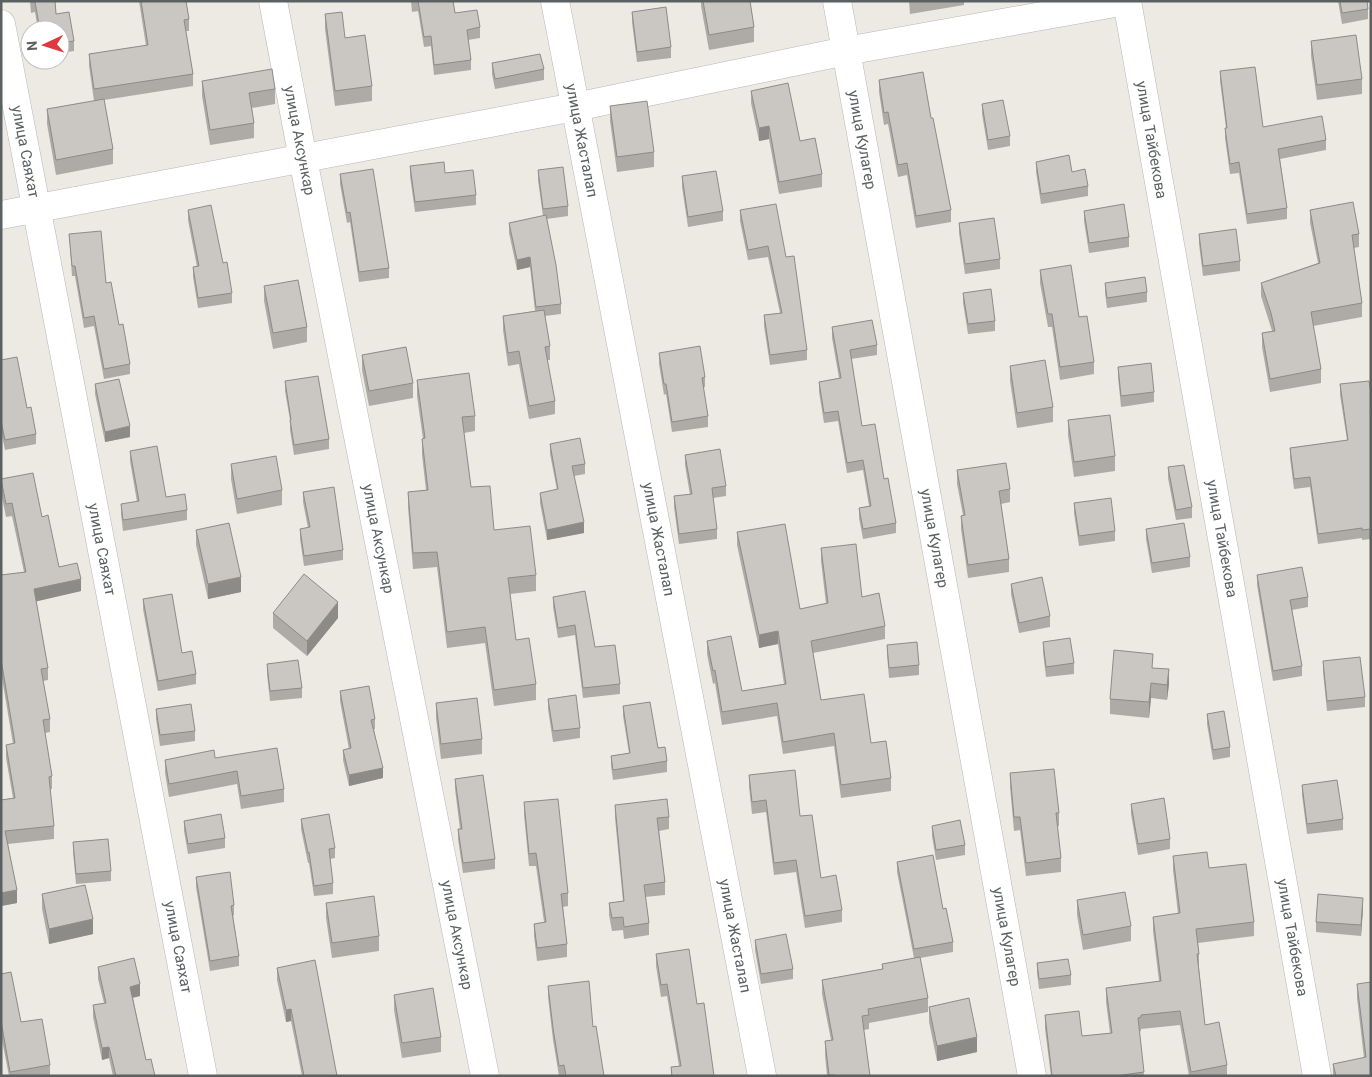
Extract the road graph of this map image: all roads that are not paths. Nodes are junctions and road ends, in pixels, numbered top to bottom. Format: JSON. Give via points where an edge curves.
{"nodes":[{"id":1,"x":273,"y":1,"type":"edge"},
{"id":2,"x":555,"y":1,"type":"edge"},
{"id":3,"x":837,"y":1,"type":"edge"},
{"id":4,"x":1127,"y":1,"type":"edge"},
{"id":5,"x":1,"y":24,"type":"edge"},
{"id":6,"x":846,"y":51,"type":"junction"},
{"id":7,"x":575,"y":107,"type":"junction"},
{"id":8,"x":303,"y":159,"type":"junction"},
{"id":9,"x":36,"y":208,"type":"junction"},
{"id":10,"x":1,"y":215,"type":"edge"},
{"id":11,"x":203,"y":1076,"type":"edge"},
{"id":12,"x":485,"y":1076,"type":"edge"},
{"id":13,"x":762,"y":1076,"type":"edge"},
{"id":14,"x":1032,"y":1076,"type":"edge"},
{"id":15,"x":1317,"y":1076,"type":"edge"}],
"edges":[{"from":1,"to":8,"type":"street","name":"улица Аксункар"},
{"from":2,"to":7,"type":"street","name":"улица Жасталап"},
{"from":3,"to":6,"type":"street","name":"улица Кулагер"},
{"from":4,"to":6,"type":"street"},
{"from":4,"to":15,"type":"street","name":"улица Тайбекова"},
{"from":5,"to":9,"type":"street","name":"улица Саяхат"},
{"from":6,"to":7,"type":"street"},
{"from":6,"to":14,"type":"street","name":"улица Кулагер"},
{"from":7,"to":8,"type":"street"},
{"from":7,"to":13,"type":"street","name":"улица Жасталап"},
{"from":8,"to":9,"type":"street"},
{"from":8,"to":12,"type":"street","name":"улица Аксункар"},
{"from":9,"to":10,"type":"street"},
{"from":9,"to":11,"type":"street","name":"улица Саяхат"}]}
